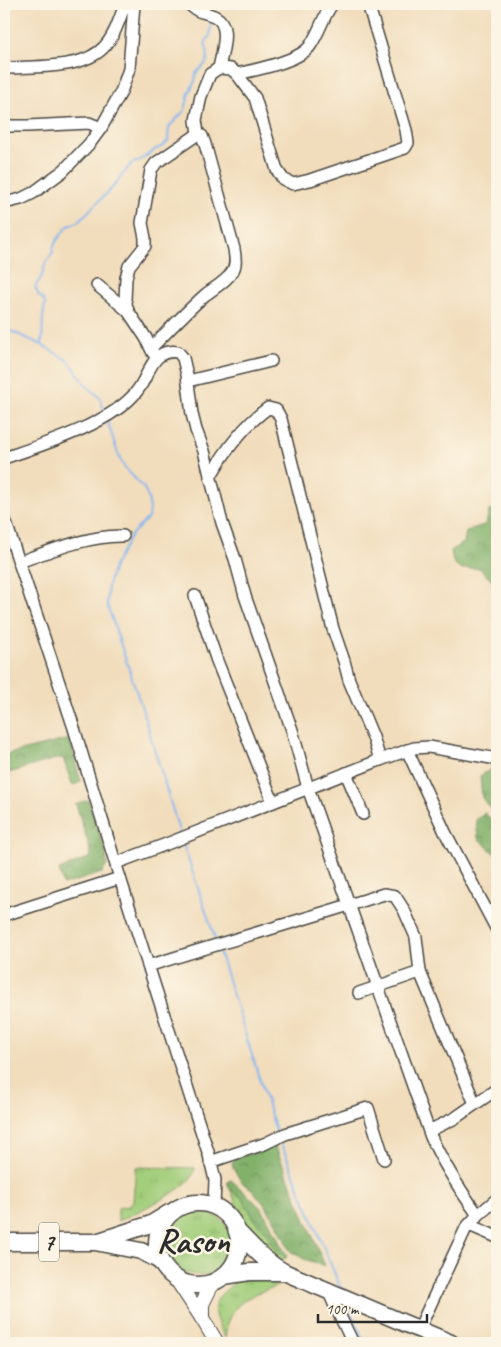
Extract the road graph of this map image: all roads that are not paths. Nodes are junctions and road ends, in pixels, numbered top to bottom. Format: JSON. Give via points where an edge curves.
{"nodes":[{"id":1,"x":125,"y":4,"type":"edge"},
{"id":2,"x":134,"y":4,"type":"edge"},
{"id":3,"x":189,"y":4,"type":"edge"},
{"id":4,"x":332,"y":4,"type":"edge"},
{"id":5,"x":368,"y":4,"type":"edge"},
{"id":6,"x":4,"y":67,"type":"edge"},
{"id":7,"x":219,"y":68,"type":"junction"},
{"id":8,"x":237,"y":74,"type":"junction"},
{"id":9,"x":4,"y":126,"type":"edge"},
{"id":10,"x":101,"y":128,"type":"junction"},
{"id":11,"x":198,"y":134,"type":"junction"},
{"id":12,"x":4,"y":203,"type":"edge"},
{"id":13,"x":96,"y":285,"type":"dead end"},
{"id":14,"x":128,"y":311,"type":"junction"},
{"id":15,"x":153,"y":353,"type":"junction"},
{"id":16,"x":271,"y":362,"type":"dead end"},
{"id":17,"x":188,"y":381,"type":"junction"},
{"id":18,"x":4,"y":458,"type":"edge"},
{"id":19,"x":210,"y":477,"type":"junction"},
{"id":20,"x":4,"y":517,"type":"edge"},
{"id":21,"x":123,"y":536,"type":"dead end"},
{"id":22,"x":19,"y":562,"type":"junction"},
{"id":23,"x":195,"y":596,"type":"dead end"},
{"id":24,"x":408,"y":750,"type":"junction"},
{"id":25,"x":497,"y":759,"type":"edge"},
{"id":26,"x":380,"y":760,"type":"junction"},
{"id":27,"x":346,"y":773,"type":"junction"},
{"id":28,"x":308,"y":788,"type":"junction"},
{"id":29,"x":273,"y":802,"type":"junction"},
{"id":30,"x":363,"y":814,"type":"dead end"},
{"id":31,"x":116,"y":863,"type":"junction"},
{"id":32,"x":120,"y":878,"type":"junction"},
{"id":33,"x":350,"y":905,"type":"junction"},
{"id":34,"x":4,"y":915,"type":"edge"},
{"id":35,"x":497,"y":930,"type":"edge"},
{"id":36,"x":148,"y":966,"type":"junction"},
{"id":37,"x":420,"y":972,"type":"junction"},
{"id":38,"x":379,"y":986,"type":"junction"},
{"id":39,"x":359,"y":992,"type":"dead end"},
{"id":40,"x":497,"y":1089,"type":"edge"},
{"id":41,"x":475,"y":1104,"type":"junction"},
{"id":42,"x":429,"y":1131,"type":"junction"},
{"id":43,"x":384,"y":1159,"type":"dead end"},
{"id":44,"x":210,"y":1162,"type":"junction"},
{"id":45,"x":497,"y":1199,"type":"edge"},
{"id":46,"x":214,"y":1206,"type":"junction"},
{"id":47,"x":171,"y":1212,"type":"junction"},
{"id":48,"x":478,"y":1215,"type":"junction"},
{"id":49,"x":469,"y":1225,"type":"junction"},
{"id":50,"x":237,"y":1232,"type":"junction"},
{"id":51,"x":497,"y":1237,"type":"edge"},
{"id":52,"x":4,"y":1242,"type":"edge"},
{"id":53,"x":95,"y":1242,"type":"junction"},
{"id":54,"x":160,"y":1261,"type":"junction"},
{"id":55,"x":284,"y":1272,"type":"junction"},
{"id":56,"x":219,"y":1279,"type":"junction"},
{"id":57,"x":176,"y":1280,"type":"junction"},
{"id":58,"x":332,"y":1292,"type":"junction"},
{"id":59,"x":202,"y":1318,"type":"junction"},
{"id":60,"x":419,"y":1329,"type":"junction"},
{"id":61,"x":217,"y":1343,"type":"edge"},
{"id":62,"x":353,"y":1343,"type":"edge"},
{"id":63,"x":451,"y":1343,"type":"edge"}],
"edges":[{"from":1,"to":6,"type":"street","via":[[105,46],[86,59],[69,64]]},
{"from":2,"to":10,"type":"street","via":[[128,70],[121,92]]},
{"from":3,"to":7,"type":"street","via":[[221,20],[225,29]]},
{"from":4,"to":8,"type":"street","via":[[305,52]]},
{"from":5,"to":8,"type":"street","via":[[406,130],[408,143],[404,148],[310,180],[288,182],[277,170],[255,98]]},
{"from":7,"to":8,"type":"street","via":[[231,69]]},
{"from":7,"to":11,"type":"street","via":[[210,74],[201,96],[196,120]]},
{"from":9,"to":10,"type":"street","via":[[90,123]]},
{"from":10,"to":12,"type":"street","via":[[64,171],[32,193]]},
{"from":11,"to":14,"type":"street","via":[[150,170],[142,223],[145,246],[129,266],[126,278]]},
{"from":11,"to":15,"type":"street","via":[[205,144],[236,263],[229,277],[167,332]]},
{"from":13,"to":14,"type":"street"},
{"from":14,"to":15,"type":"street"},
{"from":15,"to":17,"type":"street","via":[[178,352],[183,358]]},
{"from":15,"to":18,"type":"street","via":[[138,391],[128,402],[72,433]]},
{"from":16,"to":17,"type":"street"},
{"from":17,"to":19,"type":"street","via":[[192,414]]},
{"from":19,"to":26,"type":"street","via":[[233,442],[258,416],[268,408],[276,410],[349,680]]},
{"from":19,"to":28,"type":"street"},
{"from":20,"to":22,"type":"street"},
{"from":21,"to":22,"type":"street","via":[[89,540]]},
{"from":22,"to":31,"type":"street"},
{"from":23,"to":29,"type":"street"},
{"from":24,"to":25,"type":"street","via":[[434,747]]},
{"from":24,"to":26,"type":"street"},
{"from":24,"to":35,"type":"street","via":[[445,832]]},
{"from":26,"to":27,"type":"street"},
{"from":27,"to":28,"type":"street"},
{"from":27,"to":30,"type":"street"},
{"from":28,"to":29,"type":"street"},
{"from":28,"to":33,"type":"street"},
{"from":29,"to":31,"type":"street"},
{"from":31,"to":32,"type":"street"},
{"from":32,"to":34,"type":"street"},
{"from":32,"to":36,"type":"street"},
{"from":33,"to":36,"type":"street"},
{"from":33,"to":37,"type":"street","via":[[384,894],[395,896],[416,937]]},
{"from":33,"to":38,"type":"street"},
{"from":36,"to":44,"type":"street"},
{"from":37,"to":38,"type":"street"},
{"from":37,"to":41,"type":"street"},
{"from":38,"to":39,"type":"street"},
{"from":38,"to":42,"type":"street"},
{"from":40,"to":41,"type":"street"},
{"from":41,"to":42,"type":"street"},
{"from":42,"to":48,"type":"street","via":[[439,1154]]},
{"from":43,"to":44,"type":"street","via":[[368,1108]]},
{"from":44,"to":46,"type":"street","via":[[215,1180]]},
{"from":45,"to":48,"type":"street"},
{"from":46,"to":47,"type":"highway","number":"7","via":[[192,1203]]},
{"from":46,"to":50,"type":"highway","via":[[232,1221]]},
{"from":47,"to":53,"type":"highway","number":"7","via":[[150,1224]]},
{"from":47,"to":54,"type":"highway","via":[[157,1235]]},
{"from":48,"to":49,"type":"street"},
{"from":49,"to":51,"type":"street"},
{"from":49,"to":60,"type":"street"},
{"from":50,"to":55,"type":"highway","via":[[260,1255]]},
{"from":50,"to":56,"type":"highway","via":[[237,1256],[232,1267]]},
{"from":52,"to":53,"type":"highway","number":"7"},
{"from":53,"to":54,"type":"highway","number":"7","via":[[140,1251]]},
{"from":54,"to":57,"type":"highway","number":"7"},
{"from":55,"to":56,"type":"highway","via":[[249,1272]]},
{"from":55,"to":58,"type":"highway"},
{"from":56,"to":57,"type":"highway","via":[[201,1285]]},
{"from":56,"to":59,"type":"main road","via":[[202,1304]]},
{"from":57,"to":59,"type":"main road"},
{"from":58,"to":60,"type":"highway"},
{"from":58,"to":62,"type":"street","via":[[335,1306]]},
{"from":59,"to":61,"type":"main road"},
{"from":60,"to":63,"type":"highway"}]}
